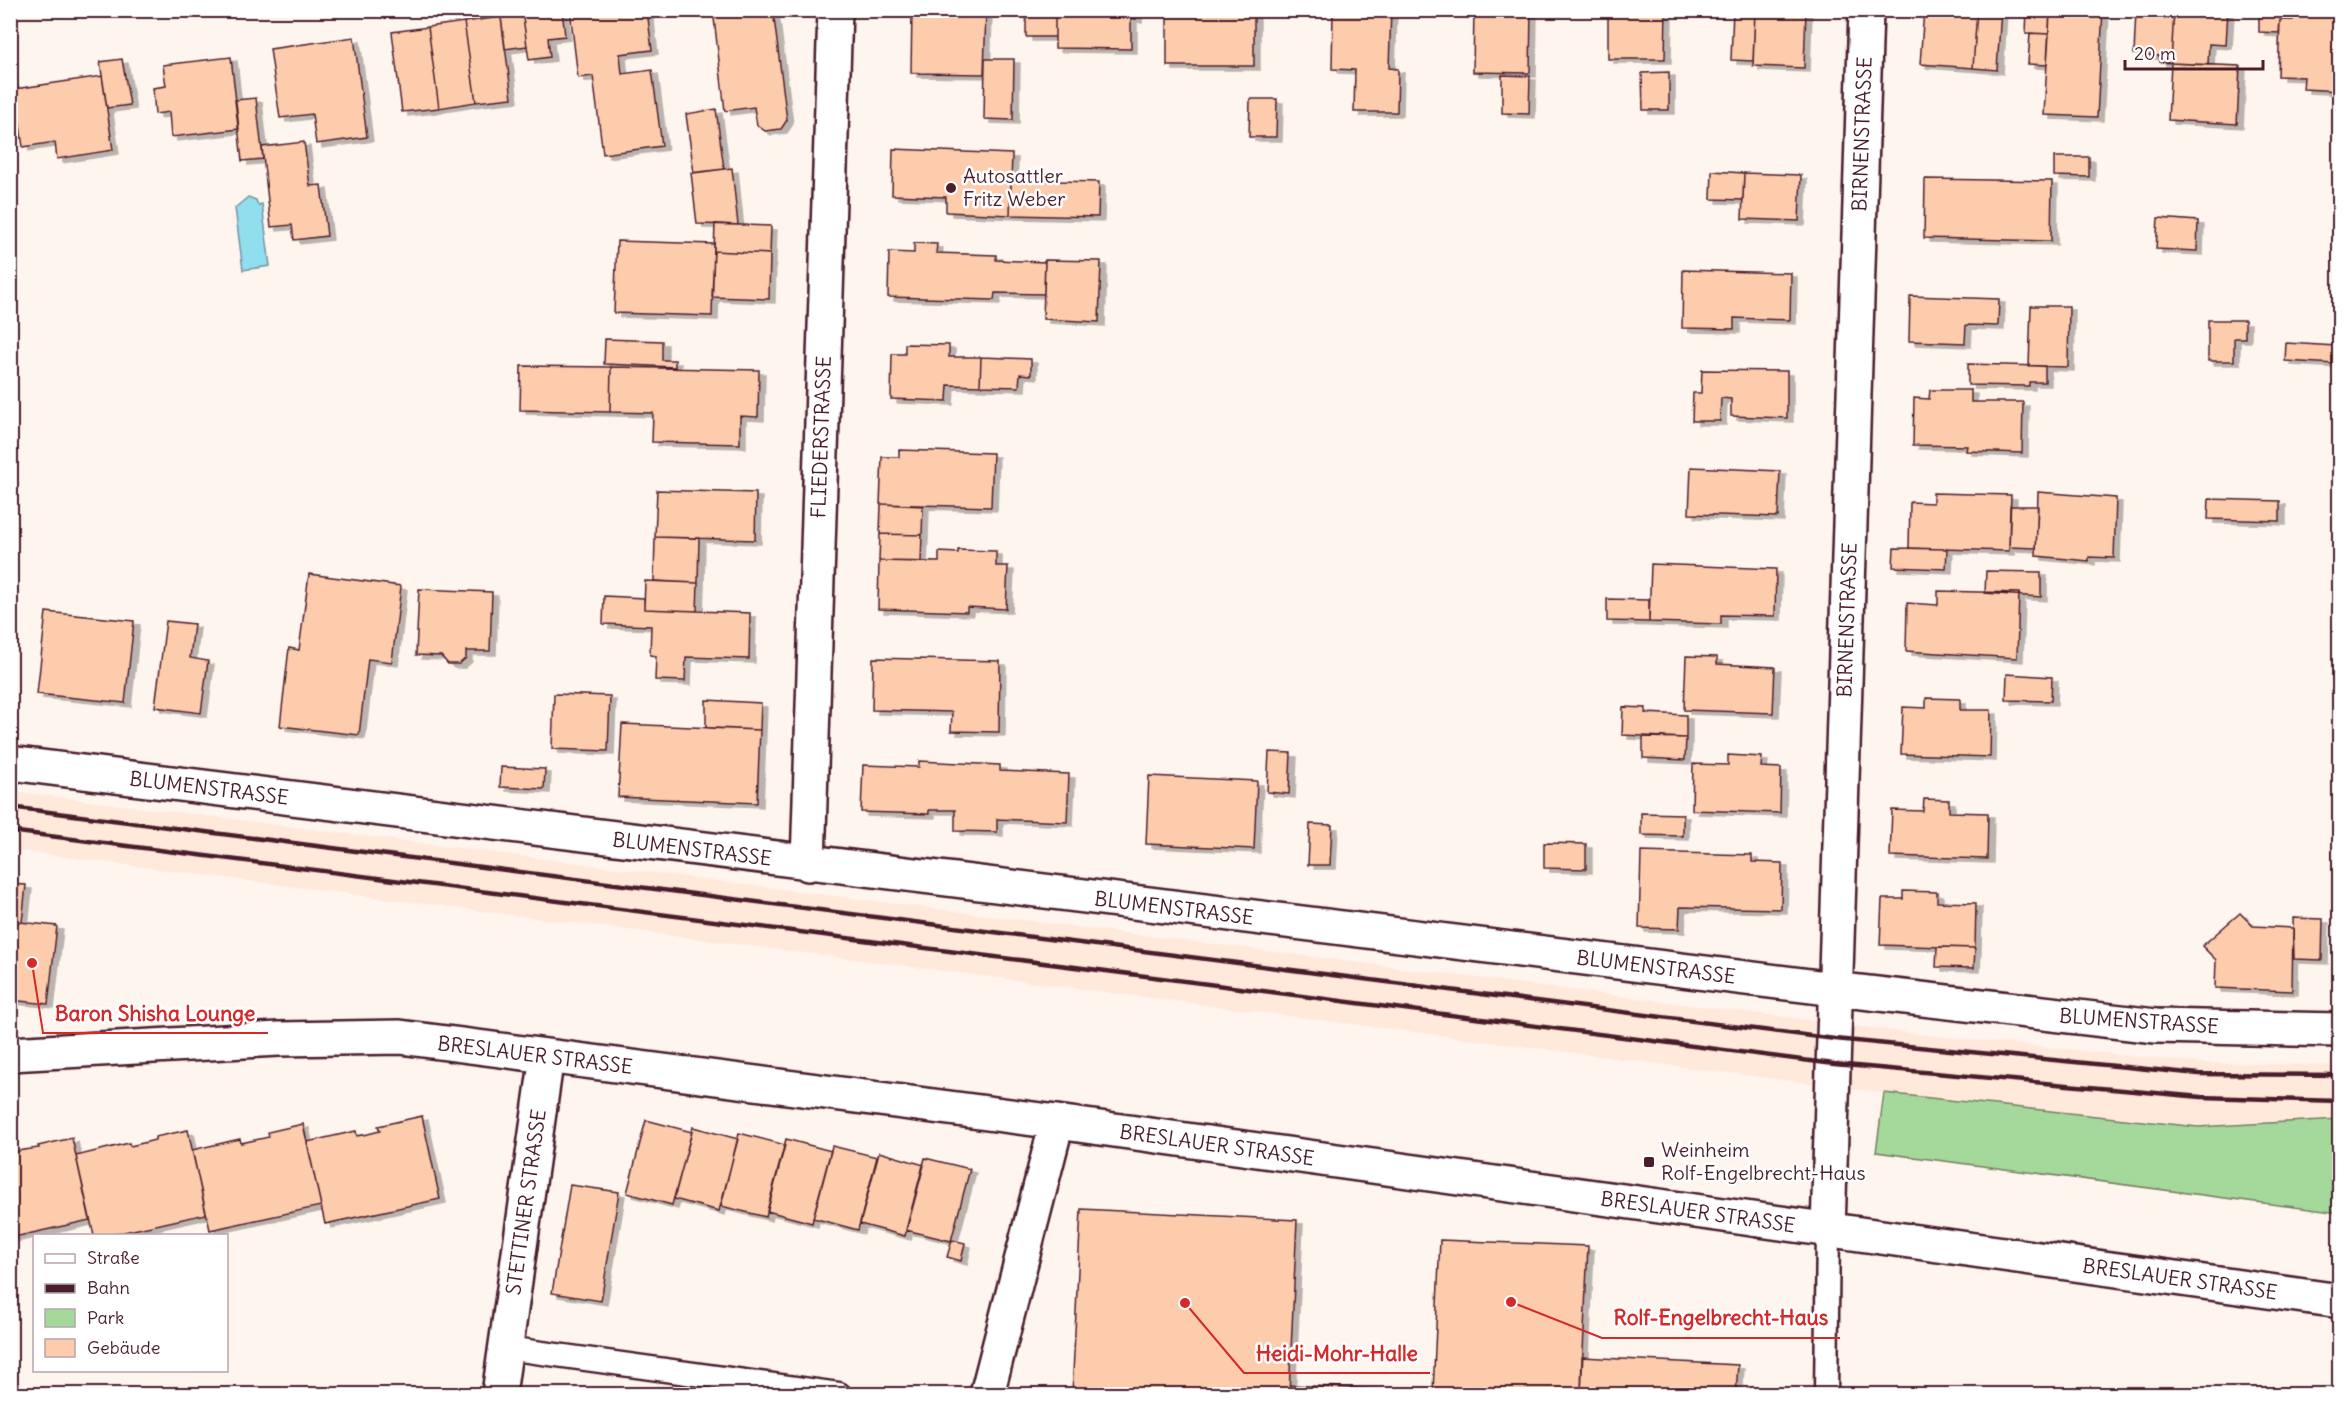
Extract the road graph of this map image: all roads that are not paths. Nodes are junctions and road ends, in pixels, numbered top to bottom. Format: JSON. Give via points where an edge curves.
{"nodes":[{"id":1,"x":835,"y":10,"type":"edge"},
{"id":2,"x":1866,"y":10,"type":"edge"},
{"id":3,"x":10,"y":763,"type":"edge"},
{"id":4,"x":808,"y":864,"type":"junction"},
{"id":5,"x":1835,"y":989,"type":"junction"},
{"id":6,"x":2340,"y":1030,"type":"edge"},
{"id":7,"x":10,"y":1054,"type":"edge"},
{"id":8,"x":547,"y":1056,"type":"junction"},
{"id":9,"x":1057,"y":1122,"type":"junction"},
{"id":10,"x":1828,"y":1230,"type":"junction"},
{"id":11,"x":2340,"y":1301,"type":"edge"},
{"id":12,"x":506,"y":1348,"type":"junction"},
{"id":13,"x":499,"y":1395,"type":"edge"},
{"id":14,"x":839,"y":1395,"type":"edge"},
{"id":15,"x":987,"y":1395,"type":"edge"},
{"id":16,"x":1826,"y":1395,"type":"edge"}],
"edges":[{"from":1,"to":4,"type":"street","name":"FLIEDERSTRASSE"},
{"from":2,"to":5,"type":"street","name":"BIRNENSTRASSE"},
{"from":3,"to":4,"type":"street","name":"BLUMENSTRASSE"},
{"from":4,"to":5,"type":"street","name":"BLUMENSTRASSE"},
{"from":5,"to":6,"type":"street","name":"BLUMENSTRASSE","via":[[2156,1026]]},
{"from":5,"to":10,"type":"street","name":"BIRNENSTRASSE"},
{"from":7,"to":8,"type":"street","name":"BRESLAUER STRASSE","via":[[268,1039],[400,1037]]},
{"from":8,"to":9,"type":"street","name":"BRESLAUER STRASSE"},
{"from":8,"to":12,"type":"street","name":"STETTINER STRASSE"},
{"from":9,"to":10,"type":"street","name":"BRESLAUER STRASSE"},
{"from":9,"to":15,"type":"street"},
{"from":10,"to":11,"type":"street","name":"BRESLAUER STRASSE"},
{"from":10,"to":16,"type":"lane"},
{"from":12,"to":13,"type":"street","name":"STETTINER STRASSE"},
{"from":12,"to":14,"type":"lane"}]}
